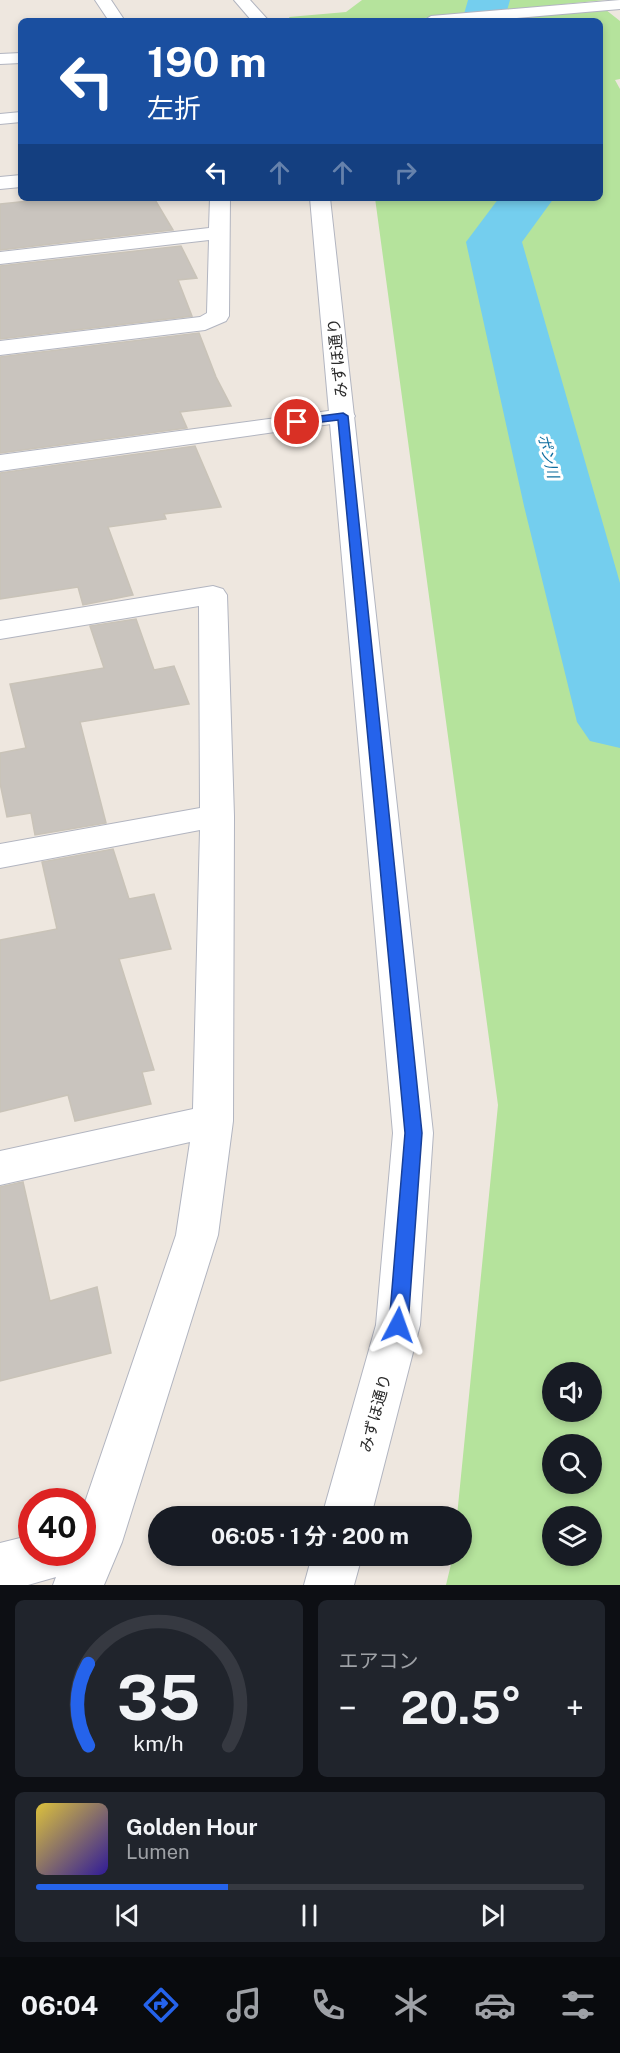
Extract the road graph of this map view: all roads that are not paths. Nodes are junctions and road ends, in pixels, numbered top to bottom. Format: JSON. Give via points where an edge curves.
{"nodes":[{"id":1,"x":103,"y":0,"type":"edge"},
{"id":2,"x":242,"y":0,"type":"edge"},
{"id":3,"x":620,"y":4,"type":"edge"},
{"id":4,"x":115,"y":18,"type":"edge"},
{"id":5,"x":258,"y":18,"type":"edge"},
{"id":6,"x":466,"y":18,"type":"edge"},
{"id":7,"x":18,"y":58,"type":"edge"},
{"id":8,"x":0,"y":59,"type":"edge"},
{"id":9,"x":18,"y":117,"type":"edge"},
{"id":10,"x":0,"y":119,"type":"edge"},
{"id":11,"x":18,"y":181,"type":"edge"},
{"id":12,"x":0,"y":183,"type":"edge"},
{"id":13,"x":220,"y":201,"type":"edge"},
{"id":14,"x":320,"y":201,"type":"edge"},
{"id":15,"x":221,"y":233,"type":"junction"},
{"id":16,"x":0,"y":258,"type":"edge"},
{"id":17,"x":0,"y":348,"type":"edge"},
{"id":18,"x":343,"y":416,"type":"junction"},
{"id":19,"x":0,"y":463,"type":"edge"},
{"id":20,"x":0,"y":630,"type":"edge"},
{"id":21,"x":217,"y":816,"type":"junction"},
{"id":22,"x":0,"y":856,"type":"edge"},
{"id":23,"x":213,"y":1121,"type":"junction"},
{"id":24,"x":0,"y":1168,"type":"edge"},
{"id":25,"x":96,"y":1502,"type":"edge"},
{"id":26,"x":350,"y":1506,"type":"edge"},
{"id":27,"x":18,"y":1563,"type":"edge"},
{"id":28,"x":78,"y":1566,"type":"edge"},
{"id":29,"x":334,"y":1566,"type":"edge"},
{"id":30,"x":0,"y":1568,"type":"edge"},
{"id":31,"x":78,"y":1585,"type":"edge"},
{"id":32,"x":329,"y":1585,"type":"edge"}],
"edges":[{"from":1,"to":4,"type":"street"},
{"from":2,"to":5,"type":"street"},
{"from":3,"to":6,"type":"street"},
{"from":7,"to":8,"type":"street"},
{"from":9,"to":10,"type":"street"},
{"from":11,"to":12,"type":"street"},
{"from":13,"to":15,"type":"street"},
{"from":14,"to":18,"type":"street","name":"みずほ通り"},
{"from":15,"to":16,"type":"street"},
{"from":15,"to":17,"type":"street","via":[[218,316],[205,323]]},
{"from":18,"to":19,"type":"street"},
{"from":18,"to":26,"type":"street","name":"みずほ通り","via":[[413,1133],[398,1325]]},
{"from":20,"to":21,"type":"street","via":[[213,595]]},
{"from":21,"to":22,"type":"street"},
{"from":21,"to":23,"type":"street"},
{"from":23,"to":24,"type":"street"},
{"from":23,"to":25,"type":"street","via":[[197,1235]]},
{"from":27,"to":30,"type":"street"},
{"from":28,"to":31,"type":"street"},
{"from":29,"to":32,"type":"street"}]}
